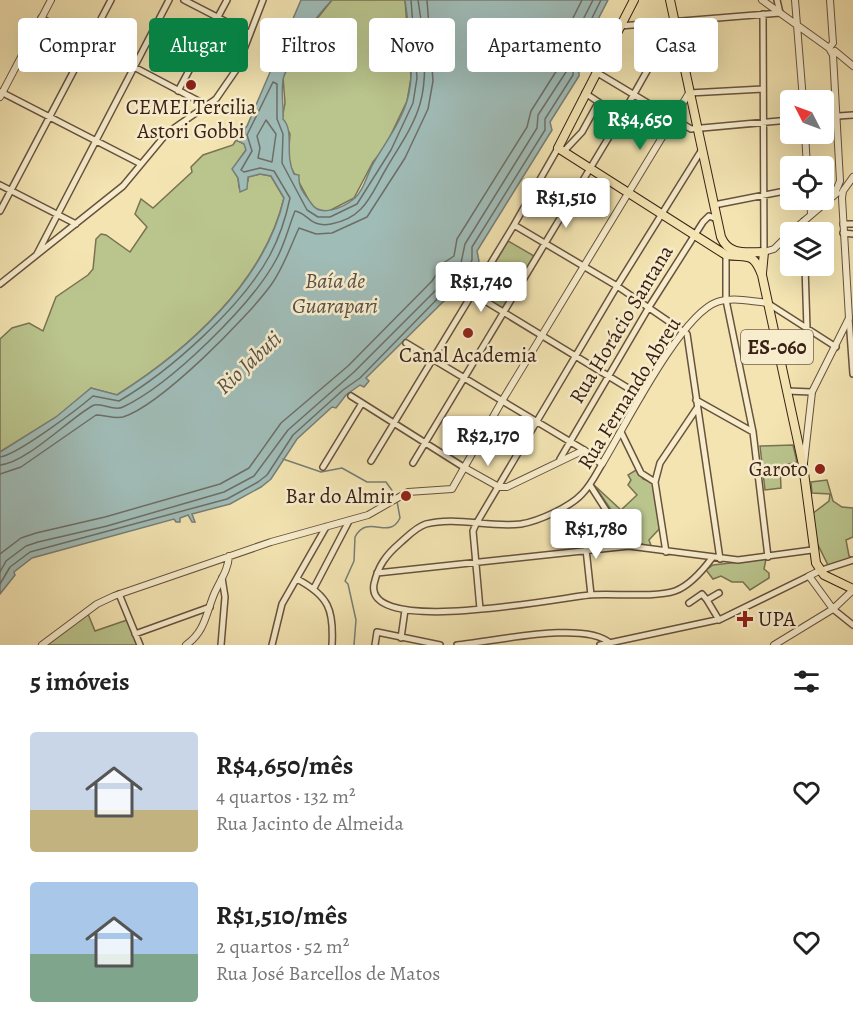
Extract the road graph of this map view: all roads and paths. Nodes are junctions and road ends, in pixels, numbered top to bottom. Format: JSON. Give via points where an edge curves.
{"nodes":[{"id":1,"x":51,"y":0,"type":"edge"},
{"id":2,"x":111,"y":0,"type":"edge"},
{"id":3,"x":169,"y":0,"type":"edge"},
{"id":4,"x":184,"y":0,"type":"edge"},
{"id":5,"x":226,"y":0,"type":"edge"},
{"id":6,"x":263,"y":0,"type":"edge"},
{"id":7,"x":634,"y":0,"type":"edge"},
{"id":8,"x":670,"y":0,"type":"edge"},
{"id":9,"x":762,"y":0,"type":"edge"},
{"id":10,"x":777,"y":0,"type":"edge"},
{"id":11,"x":795,"y":0,"type":"edge"},
{"id":12,"x":830,"y":0,"type":"edge"},
{"id":13,"x":780,"y":13,"type":"junction"},
{"id":14,"x":764,"y":14,"type":"junction"},
{"id":15,"x":217,"y":17,"type":"junction"},
{"id":16,"x":41,"y":18,"type":"edge"},
{"id":17,"x":101,"y":18,"type":"edge"},
{"id":18,"x":673,"y":18,"type":"edge"},
{"id":19,"x":718,"y":19,"type":"edge"},
{"id":20,"x":622,"y":22,"type":"edge"},
{"id":21,"x":798,"y":25,"type":"junction"},
{"id":22,"x":250,"y":34,"type":"junction"},
{"id":23,"x":832,"y":51,"type":"junction"},
{"id":24,"x":137,"y":61,"type":"edge"},
{"id":25,"x":18,"y":62,"type":"edge"},
{"id":26,"x":853,"y":66,"type":"edge"},
{"id":27,"x":137,"y":69,"type":"edge"},
{"id":28,"x":73,"y":72,"type":"edge"},
{"id":29,"x":131,"y":72,"type":"edge"},
{"id":30,"x":596,"y":72,"type":"joint"},
{"id":31,"x":647,"y":72,"type":"edge"},
{"id":32,"x":684,"y":72,"type":"edge"},
{"id":33,"x":764,"y":89,"type":"junction"},
{"id":34,"x":802,"y":90,"type":"edge"},
{"id":35,"x":178,"y":91,"type":"junction"},
{"id":36,"x":585,"y":93,"type":"junction"},
{"id":37,"x":689,"y":93,"type":"junction"},
{"id":38,"x":1,"y":94,"type":"edge"},
{"id":39,"x":634,"y":95,"type":"junction"},
{"id":40,"x":598,"y":103,"type":"junction"},
{"id":41,"x":208,"y":106,"type":"junction"},
{"id":42,"x":853,"y":115,"type":"edge"},
{"id":43,"x":834,"y":116,"type":"edge"},
{"id":44,"x":837,"y":116,"type":"junction"},
{"id":45,"x":49,"y":117,"type":"junction"},
{"id":46,"x":621,"y":117,"type":"junction"},
{"id":47,"x":673,"y":120,"type":"junction"},
{"id":48,"x":780,"y":121,"type":"edge"},
{"id":49,"x":763,"y":123,"type":"junction"},
{"id":50,"x":696,"y":129,"type":"junction"},
{"id":51,"x":96,"y":141,"type":"junction"},
{"id":52,"x":562,"y":149,"type":"junction"},
{"id":53,"x":701,"y":151,"type":"junction"},
{"id":54,"x":141,"y":164,"type":"junction"},
{"id":55,"x":588,"y":170,"type":"junction"},
{"id":56,"x":851,"y":179,"type":"edge"},
{"id":57,"x":840,"y":181,"type":"junction"},
{"id":58,"x":538,"y":184,"type":"junction"},
{"id":59,"x":0,"y":185,"type":"edge"},
{"id":60,"x":10,"y":190,"type":"junction"},
{"id":61,"x":780,"y":192,"type":"edge"},
{"id":62,"x":835,"y":193,"type":"junction"},
{"id":63,"x":629,"y":194,"type":"junction"},
{"id":64,"x":764,"y":196,"type":"junction"},
{"id":65,"x":842,"y":198,"type":"junction"},
{"id":66,"x":569,"y":203,"type":"junction"},
{"id":67,"x":714,"y":205,"type":"junction"},
{"id":68,"x":811,"y":210,"type":"edge"},
{"id":69,"x":0,"y":211,"type":"edge"},
{"id":70,"x":661,"y":213,"type":"junction"},
{"id":71,"x":57,"y":214,"type":"junction"},
{"id":72,"x":811,"y":214,"type":"junction"},
{"id":73,"x":717,"y":219,"type":"junction"},
{"id":74,"x":804,"y":221,"type":"edge"},
{"id":75,"x":76,"y":224,"type":"junction"},
{"id":76,"x":843,"y":224,"type":"junction"},
{"id":77,"x":853,"y":224,"type":"edge"},
{"id":78,"x":514,"y":225,"type":"junction"},
{"id":79,"x":843,"y":233,"type":"junction"},
{"id":80,"x":853,"y":234,"type":"edge"},
{"id":81,"x":695,"y":235,"type":"junction"},
{"id":82,"x":721,"y":237,"type":"junction"},
{"id":83,"x":544,"y":243,"type":"junction"},
{"id":84,"x":780,"y":243,"type":"edge"},
{"id":85,"x":713,"y":246,"type":"junction"},
{"id":86,"x":764,"y":252,"type":"junction"},
{"id":87,"x":37,"y":255,"type":"junction"},
{"id":88,"x":726,"y":255,"type":"junction"},
{"id":89,"x":585,"y":266,"type":"junction"},
{"id":90,"x":762,"y":275,"type":"junction"},
{"id":91,"x":0,"y":276,"type":"edge"},
{"id":92,"x":805,"y":276,"type":"edge"},
{"id":93,"x":6,"y":280,"type":"junction"},
{"id":94,"x":850,"y":282,"type":"edge"},
{"id":95,"x":0,"y":284,"type":"edge"},
{"id":96,"x":617,"y":286,"type":"junction"},
{"id":97,"x":472,"y":293,"type":"junction"},
{"id":98,"x":726,"y":300,"type":"junction"},
{"id":99,"x":768,"y":303,"type":"junction"},
{"id":100,"x":649,"y":307,"type":"junction"},
{"id":101,"x":503,"y":312,"type":"junction"},
{"id":102,"x":849,"y":318,"type":"junction"},
{"id":103,"x":807,"y":329,"type":"junction"},
{"id":104,"x":685,"y":330,"type":"junction"},
{"id":105,"x":541,"y":337,"type":"junction"},
{"id":106,"x":406,"y":343,"type":"dead end"},
{"id":107,"x":836,"y":347,"type":"junction"},
{"id":108,"x":575,"y":357,"type":"junction"},
{"id":109,"x":432,"y":358,"type":"junction"},
{"id":110,"x":853,"y":374,"type":"edge"},
{"id":111,"x":608,"y":376,"type":"junction"},
{"id":112,"x":464,"y":378,"type":"junction"},
{"id":113,"x":787,"y":391,"type":"junction"},
{"id":114,"x":812,"y":392,"type":"junction"},
{"id":115,"x":351,"y":396,"type":"dead end"},
{"id":116,"x":642,"y":396,"type":"junction"},
{"id":117,"x":696,"y":400,"type":"junction"},
{"id":118,"x":502,"y":401,"type":"junction"},
{"id":119,"x":362,"y":403,"type":"junction"},
{"id":120,"x":697,"y":408,"type":"junction"},
{"id":121,"x":395,"y":422,"type":"junction"},
{"id":122,"x":536,"y":422,"type":"junction"},
{"id":123,"x":621,"y":432,"type":"junction"},
{"id":124,"x":753,"y":432,"type":"junction"},
{"id":125,"x":426,"y":442,"type":"junction"},
{"id":126,"x":570,"y":442,"type":"junction"},
{"id":127,"x":584,"y":450,"type":"junction"},
{"id":128,"x":560,"y":459,"type":"junction"},
{"id":129,"x":371,"y":461,"type":"dead end"},
{"id":130,"x":413,"y":463,"type":"dead end"},
{"id":131,"x":602,"y":464,"type":"junction"},
{"id":132,"x":803,"y":465,"type":"junction"},
{"id":133,"x":323,"y":467,"type":"dead end"},
{"id":134,"x":465,"y":468,"type":"junction"},
{"id":135,"x":655,"y":482,"type":"junction"},
{"id":136,"x":590,"y":485,"type":"junction"},
{"id":137,"x":498,"y":487,"type":"junction"},
{"id":138,"x":349,"y":521,"type":"junction"},
{"id":139,"x":476,"y":524,"type":"junction"},
{"id":140,"x":326,"y":527,"type":"junction"},
{"id":141,"x":629,"y":546,"type":"junction"},
{"id":142,"x":586,"y":549,"type":"junction"},
{"id":143,"x":812,"y":550,"type":"junction"},
{"id":144,"x":666,"y":552,"type":"junction"},
{"id":145,"x":228,"y":556,"type":"junction"},
{"id":146,"x":768,"y":557,"type":"junction"},
{"id":147,"x":712,"y":558,"type":"junction"},
{"id":148,"x":720,"y":559,"type":"junction"},
{"id":149,"x":853,"y":560,"type":"edge"},
{"id":150,"x":475,"y":564,"type":"junction"},
{"id":151,"x":819,"y":571,"type":"junction"},
{"id":152,"x":377,"y":573,"type":"junction"},
{"id":153,"x":809,"y":576,"type":"junction"},
{"id":154,"x":222,"y":578,"type":"junction"},
{"id":155,"x":297,"y":579,"type":"junction"},
{"id":156,"x":314,"y":588,"type":"junction"},
{"id":157,"x":853,"y":589,"type":"edge"},
{"id":158,"x":719,"y":593,"type":"dead end"},
{"id":159,"x":119,"y":594,"type":"junction"},
{"id":160,"x":591,"y":595,"type":"junction"},
{"id":161,"x":707,"y":600,"type":"junction"},
{"id":162,"x":689,"y":603,"type":"dead end"},
{"id":163,"x":211,"y":607,"type":"junction"},
{"id":164,"x":480,"y":609,"type":"junction"},
{"id":165,"x":832,"y":609,"type":"junction"},
{"id":166,"x":405,"y":610,"type":"junction"},
{"id":167,"x":719,"y":620,"type":"junction"},
{"id":168,"x":853,"y":626,"type":"edge"},
{"id":169,"x":135,"y":634,"type":"junction"},
{"id":170,"x":400,"y":638,"type":"junction"},
{"id":171,"x":610,"y":643,"type":"junction"},
{"id":172,"x":42,"y":645,"type":"edge"},
{"id":173,"x":140,"y":645,"type":"edge"},
{"id":174,"x":186,"y":645,"type":"edge"},
{"id":175,"x":221,"y":645,"type":"edge"},
{"id":176,"x":272,"y":645,"type":"edge"},
{"id":177,"x":332,"y":645,"type":"edge"},
{"id":178,"x":375,"y":645,"type":"edge"},
{"id":179,"x":440,"y":645,"type":"edge"},
{"id":180,"x":458,"y":645,"type":"edge"},
{"id":181,"x":600,"y":645,"type":"edge"},
{"id":182,"x":774,"y":645,"type":"edge"}],
"edges":[{"from":1,"to":16,"type":"street"},
{"from":2,"to":17,"type":"street"},
{"from":3,"to":24,"type":"street"},
{"from":4,"to":15,"type":"street"},
{"from":5,"to":15,"type":"street"},
{"from":6,"to":22,"type":"street"},
{"from":7,"to":20,"type":"main road"},
{"from":8,"to":18,"type":"main road"},
{"from":9,"to":13,"type":"street"},
{"from":10,"to":13,"type":"street"},
{"from":11,"to":21,"type":"street"},
{"from":12,"to":23,"type":"street"},
{"from":13,"to":14,"type":"street"},
{"from":13,"to":21,"type":"street"},
{"from":14,"to":19,"type":"street"},
{"from":14,"to":33,"type":"street"},
{"from":15,"to":22,"type":"street"},
{"from":15,"to":35,"type":"street"},
{"from":21,"to":23,"type":"street"},
{"from":21,"to":34,"type":"street"},
{"from":22,"to":41,"type":"street","via":[[236,70]]},
{"from":23,"to":26,"type":"street"},
{"from":23,"to":44,"type":"street"},
{"from":25,"to":38,"type":"street"},
{"from":27,"to":35,"type":"street"},
{"from":28,"to":45,"type":"street"},
{"from":29,"to":51,"type":"street"},
{"from":30,"to":36,"type":"main road"},
{"from":30,"to":39,"type":"street"},
{"from":31,"to":39,"type":"street"},
{"from":32,"to":37,"type":"main road"},
{"from":33,"to":37,"type":"street"},
{"from":33,"to":49,"type":"street"},
{"from":35,"to":41,"type":"street"},
{"from":36,"to":40,"type":"street"},
{"from":36,"to":52,"type":"main road"},
{"from":37,"to":47,"type":"street"},
{"from":37,"to":50,"type":"main road"},
{"from":38,"to":45,"type":"street"},
{"from":39,"to":46,"type":"street"},
{"from":39,"to":47,"type":"street"},
{"from":40,"to":46,"type":"street"},
{"from":40,"to":52,"type":"street","via":[[582,132]]},
{"from":41,"to":54,"type":"street","via":[[167,133]]},
{"from":42,"to":44,"type":"street"},
{"from":43,"to":44,"type":"street"},
{"from":44,"to":57,"type":"street"},
{"from":45,"to":51,"type":"street"},
{"from":45,"to":60,"type":"street"},
{"from":46,"to":55,"type":"street"},
{"from":47,"to":50,"type":"street"},
{"from":47,"to":63,"type":"street"},
{"from":48,"to":49,"type":"street"},
{"from":49,"to":50,"type":"street"},
{"from":49,"to":64,"type":"street"},
{"from":50,"to":53,"type":"main road"},
{"from":51,"to":54,"type":"street"},
{"from":51,"to":71,"type":"street"},
{"from":52,"to":55,"type":"main road"},
{"from":52,"to":58,"type":"street"},
{"from":53,"to":67,"type":"main road"},
{"from":53,"to":70,"type":"street"},
{"from":54,"to":75,"type":"street","via":[[123,186]]},
{"from":55,"to":63,"type":"main road"},
{"from":55,"to":66,"type":"street"},
{"from":56,"to":57,"type":"street","via":[[844,184]]},
{"from":56,"to":65,"type":"street"},
{"from":57,"to":62,"type":"street"},
{"from":58,"to":66,"type":"street"},
{"from":58,"to":78,"type":"street"},
{"from":59,"to":60,"type":"street"},
{"from":60,"to":69,"type":"street"},
{"from":60,"to":71,"type":"street"},
{"from":61,"to":64,"type":"street"},
{"from":62,"to":65,"type":"street"},
{"from":62,"to":72,"type":"street"},
{"from":63,"to":70,"type":"main road"},
{"from":63,"to":89,"type":"street"},
{"from":64,"to":67,"type":"street"},
{"from":64,"to":86,"type":"street"},
{"from":65,"to":76,"type":"street"},
{"from":66,"to":83,"type":"street"},
{"from":67,"to":73,"type":"main road"},
{"from":68,"to":72,"type":"street"},
{"from":70,"to":81,"type":"main road"},
{"from":70,"to":96,"type":"street"},
{"from":71,"to":75,"type":"street"},
{"from":71,"to":87,"type":"street"},
{"from":72,"to":74,"type":"street"},
{"from":73,"to":81,"type":"street","name":"Rua Horácio Santana","via":[[707,217]]},
{"from":73,"to":82,"type":"main road"},
{"from":75,"to":87,"type":"street"},
{"from":76,"to":77,"type":"street"},
{"from":76,"to":79,"type":"street"},
{"from":78,"to":83,"type":"street"},
{"from":78,"to":97,"type":"street"},
{"from":79,"to":80,"type":"street"},
{"from":79,"to":94,"type":"street"},
{"from":81,"to":85,"type":"main road"},
{"from":81,"to":100,"type":"street","name":"Rua Horácio Santana"},
{"from":82,"to":85,"type":"main road"},
{"from":82,"to":86,"type":"main road","via":[[731,251]]},
{"from":83,"to":89,"type":"street"},
{"from":83,"to":101,"type":"street"},
{"from":84,"to":86,"type":"street"},
{"from":85,"to":88,"type":"main road"},
{"from":86,"to":90,"type":"main road","number":"ES-060"},
{"from":87,"to":93,"type":"street"},
{"from":88,"to":90,"type":"main road","via":[[752,257]]},
{"from":88,"to":98,"type":"street"},
{"from":89,"to":96,"type":"street"},
{"from":89,"to":105,"type":"street"},
{"from":90,"to":99,"type":"main road","number":"ES-060"},
{"from":91,"to":93,"type":"street"},
{"from":92,"to":103,"type":"street"},
{"from":93,"to":95,"type":"street"},
{"from":94,"to":102,"type":"street"},
{"from":96,"to":100,"type":"street"},
{"from":96,"to":108,"type":"street"},
{"from":97,"to":101,"type":"street"},
{"from":97,"to":109,"type":"street"},
{"from":98,"to":99,"type":"street"},
{"from":98,"to":104,"type":"street","name":"Rua Fernando Abreu","via":[[711,305]]},
{"from":98,"to":124,"type":"street"},
{"from":99,"to":103,"type":"street"},
{"from":99,"to":113,"type":"main road","number":"ES-060"},
{"from":100,"to":104,"type":"street"},
{"from":100,"to":111,"type":"street","name":"Rua Horácio Santana"},
{"from":101,"to":105,"type":"street"},
{"from":101,"to":112,"type":"street"},
{"from":102,"to":107,"type":"street"},
{"from":102,"to":110,"type":"street"},
{"from":103,"to":107,"type":"street"},
{"from":104,"to":116,"type":"street","name":"Rua Fernando Abreu"},
{"from":104,"to":117,"type":"street"},
{"from":105,"to":108,"type":"street"},
{"from":105,"to":118,"type":"street"},
{"from":106,"to":109,"type":"street"},
{"from":107,"to":114,"type":"street"},
{"from":108,"to":111,"type":"street"},
{"from":108,"to":122,"type":"street"},
{"from":109,"to":112,"type":"street"},
{"from":109,"to":121,"type":"street"},
{"from":111,"to":116,"type":"street"},
{"from":111,"to":126,"type":"street","name":"Rua Horácio Santana"},
{"from":112,"to":118,"type":"street"},
{"from":112,"to":125,"type":"street"},
{"from":113,"to":114,"type":"street"},
{"from":113,"to":132,"type":"main road","number":"ES-060"},
{"from":114,"to":132,"type":"street"},
{"from":115,"to":119,"type":"street"},
{"from":116,"to":123,"type":"street","name":"Rua Fernando Abreu"},
{"from":117,"to":120,"type":"street"},
{"from":117,"to":124,"type":"street"},
{"from":118,"to":122,"type":"street"},
{"from":118,"to":134,"type":"street"},
{"from":119,"to":121,"type":"street"},
{"from":119,"to":133,"type":"street"},
{"from":120,"to":135,"type":"street","via":[[660,463]]},
{"from":120,"to":148,"type":"street"},
{"from":121,"to":125,"type":"street"},
{"from":121,"to":129,"type":"street"},
{"from":122,"to":126,"type":"street"},
{"from":122,"to":137,"type":"street"},
{"from":123,"to":131,"type":"street","name":"Rua Fernando Abreu"},
{"from":123,"to":135,"type":"street","via":[[641,473]]},
{"from":124,"to":146,"type":"street"},
{"from":125,"to":130,"type":"street"},
{"from":125,"to":134,"type":"street"},
{"from":126,"to":127,"type":"street"},
{"from":126,"to":128,"type":"street","name":"Rua Horácio Santana"},
{"from":127,"to":128,"type":"street"},
{"from":127,"to":131,"type":"street"},
{"from":128,"to":137,"type":"street","via":[[516,483]]},
{"from":131,"to":136,"type":"street","name":"Rua Fernando Abreu"},
{"from":132,"to":143,"type":"main road","number":"ES-060"},
{"from":134,"to":137,"type":"street"},
{"from":134,"to":138,"type":"street","via":[[452,489],[408,492],[376,512]]},
{"from":135,"to":144,"type":"street"},
{"from":136,"to":139,"type":"street","via":[[580,496],[549,514],[522,524]]},
{"from":136,"to":141,"type":"street"},
{"from":137,"to":139,"type":"street"},
{"from":138,"to":140,"type":"street"},
{"from":138,"to":156,"type":"street"},
{"from":139,"to":150,"type":"street"},
{"from":139,"to":152,"type":"street","via":[[422,526],[388,553]]},
{"from":140,"to":145,"type":"street"},
{"from":140,"to":155,"type":"street"},
{"from":141,"to":142,"type":"street"},
{"from":141,"to":144,"type":"street"},
{"from":142,"to":150,"type":"street"},
{"from":142,"to":160,"type":"street"},
{"from":143,"to":146,"type":"street"},
{"from":143,"to":151,"type":"main road","number":"ES-060"},
{"from":144,"to":147,"type":"street"},
{"from":145,"to":154,"type":"street"},
{"from":145,"to":159,"type":"street"},
{"from":146,"to":148,"type":"street"},
{"from":147,"to":148,"type":"street"},
{"from":147,"to":160,"type":"street","via":[[677,590]]},
{"from":149,"to":151,"type":"street"},
{"from":150,"to":152,"type":"street"},
{"from":150,"to":164,"type":"street"},
{"from":151,"to":153,"type":"street"},
{"from":151,"to":157,"type":"main road"},
{"from":152,"to":166,"type":"street","via":[[373,591],[380,604]]},
{"from":153,"to":165,"type":"street"},
{"from":153,"to":167,"type":"street"},
{"from":154,"to":163,"type":"street"},
{"from":154,"to":175,"type":"street","via":[[225,597]]},
{"from":155,"to":156,"type":"street"},
{"from":155,"to":176,"type":"street","via":[[282,604]]},
{"from":156,"to":177,"type":"street","via":[[334,619]]},
{"from":157,"to":165,"type":"street"},
{"from":158,"to":161,"type":"street"},
{"from":159,"to":169,"type":"street"},
{"from":159,"to":172,"type":"street","via":[[97,604]]},
{"from":160,"to":164,"type":"street"},
{"from":161,"to":162,"type":"street","via":[[702,594]]},
{"from":161,"to":167,"type":"street"},
{"from":163,"to":169,"type":"street"},
{"from":163,"to":174,"type":"street","via":[[200,633]]},
{"from":164,"to":166,"type":"street","via":[[442,613]]},
{"from":165,"to":168,"type":"street"},
{"from":165,"to":182,"type":"street"},
{"from":166,"to":170,"type":"street"},
{"from":167,"to":171,"type":"street"},
{"from":169,"to":173,"type":"street"},
{"from":170,"to":178,"type":"street","via":[[377,632]]},
{"from":170,"to":179,"type":"street"},
{"from":171,"to":180,"type":"street","via":[[598,635],[532,633]]},
{"from":171,"to":181,"type":"street"}]}
